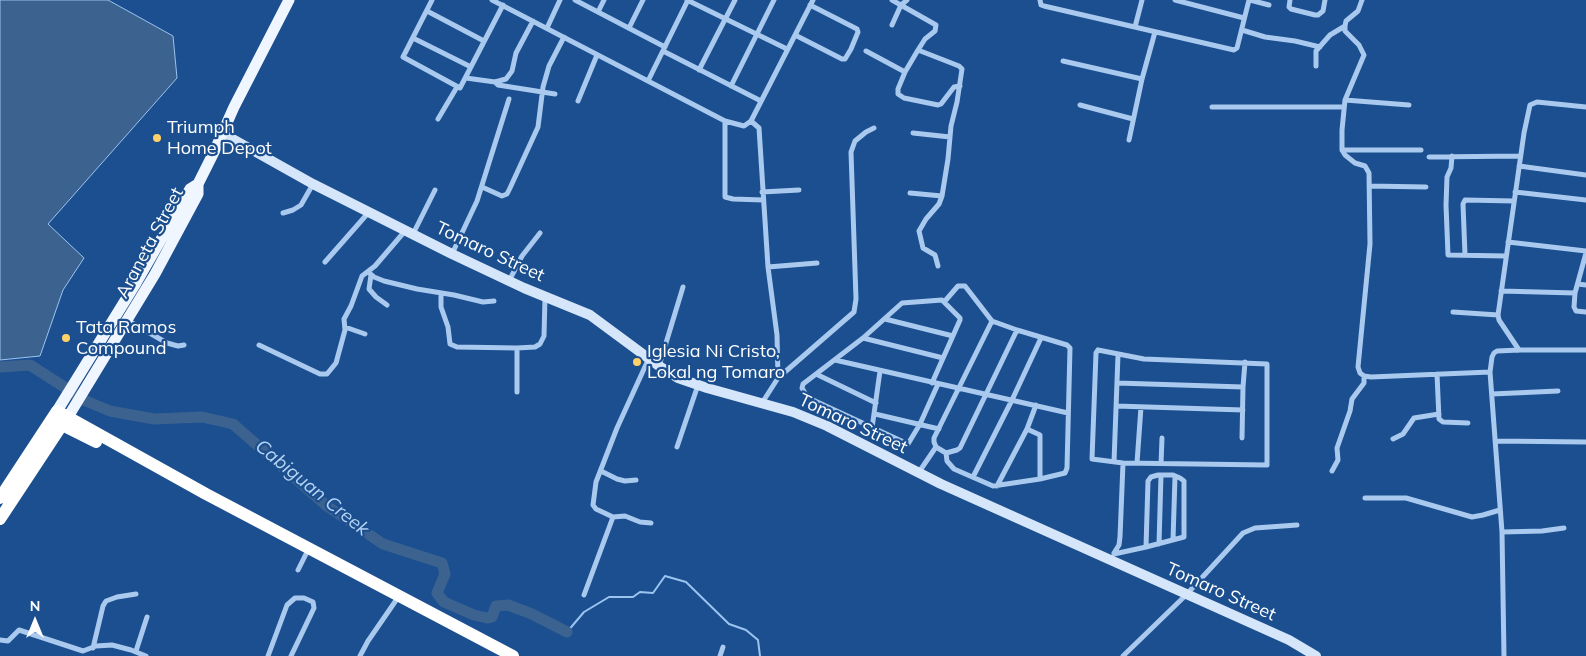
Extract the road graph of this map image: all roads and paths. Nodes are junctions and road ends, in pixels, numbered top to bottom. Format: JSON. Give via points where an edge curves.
{"nodes":[{"id":1,"x":289,"y":0,"type":"edge"},
{"id":2,"x":432,"y":0,"type":"edge"},
{"id":3,"x":492,"y":0,"type":"edge"},
{"id":4,"x":560,"y":0,"type":"edge"},
{"id":5,"x":575,"y":0,"type":"edge"},
{"id":6,"x":604,"y":0,"type":"edge"},
{"id":7,"x":643,"y":0,"type":"edge"},
{"id":8,"x":688,"y":0,"type":"edge"},
{"id":9,"x":735,"y":0,"type":"edge"},
{"id":10,"x":774,"y":0,"type":"edge"},
{"id":11,"x":892,"y":0,"type":"edge"},
{"id":12,"x":907,"y":0,"type":"edge"},
{"id":13,"x":1040,"y":0,"type":"edge"},
{"id":14,"x":1142,"y":0,"type":"edge"},
{"id":15,"x":1174,"y":0,"type":"edge"},
{"id":16,"x":1208,"y":0,"type":"edge"},
{"id":17,"x":1249,"y":0,"type":"edge"},
{"id":18,"x":1290,"y":0,"type":"edge"},
{"id":19,"x":1325,"y":0,"type":"edge"},
{"id":20,"x":1362,"y":0,"type":"edge"},
{"id":21,"x":811,"y":3,"type":"edge"},
{"id":22,"x":901,"y":5,"type":"junction"},
{"id":23,"x":1269,"y":5,"type":"dead end"},
{"id":24,"x":502,"y":6,"type":"junction"},
{"id":25,"x":1206,"y":8,"type":"junction"},
{"id":26,"x":427,"y":11,"type":"junction"},
{"id":27,"x":598,"y":12,"type":"junction"},
{"id":28,"x":726,"y":18,"type":"junction"},
{"id":29,"x":1244,"y":18,"type":"junction"},
{"id":30,"x":533,"y":21,"type":"junction"},
{"id":31,"x":892,"y":25,"type":"dead end"},
{"id":32,"x":1345,"y":26,"type":"junction"},
{"id":33,"x":1135,"y":27,"type":"junction"},
{"id":34,"x":547,"y":28,"type":"junction"},
{"id":35,"x":630,"y":28,"type":"junction"},
{"id":36,"x":1242,"y":30,"type":"junction"},
{"id":37,"x":1155,"y":32,"type":"junction"},
{"id":38,"x":756,"y":34,"type":"junction"},
{"id":39,"x":795,"y":35,"type":"junction"},
{"id":40,"x":413,"y":38,"type":"junction"},
{"id":41,"x":564,"y":38,"type":"junction"},
{"id":42,"x":484,"y":42,"type":"junction"},
{"id":43,"x":1320,"y":47,"type":"junction"},
{"id":44,"x":664,"y":49,"type":"junction"},
{"id":45,"x":788,"y":49,"type":"junction"},
{"id":46,"x":918,"y":50,"type":"junction"},
{"id":47,"x":866,"y":51,"type":"dead end"},
{"id":48,"x":597,"y":55,"type":"junction"},
{"id":49,"x":1063,"y":61,"type":"dead end"},
{"id":50,"x":1316,"y":66,"type":"dead end"},
{"id":51,"x":471,"y":67,"type":"junction"},
{"id":52,"x":699,"y":70,"type":"junction"},
{"id":53,"x":904,"y":72,"type":"junction"},
{"id":54,"x":466,"y":78,"type":"junction"},
{"id":55,"x":1142,"y":78,"type":"junction"},
{"id":56,"x":648,"y":81,"type":"junction"},
{"id":57,"x":495,"y":82,"type":"junction"},
{"id":58,"x":731,"y":86,"type":"junction"},
{"id":59,"x":960,"y":86,"type":"junction"},
{"id":60,"x":457,"y":87,"type":"junction"},
{"id":61,"x":542,"y":92,"type":"junction"},
{"id":62,"x":555,"y":94,"type":"dead end"},
{"id":63,"x":509,"y":99,"type":"dead end"},
{"id":64,"x":1345,"y":100,"type":"junction"},
{"id":65,"x":578,"y":101,"type":"dead end"},
{"id":66,"x":761,"y":101,"type":"junction"},
{"id":67,"x":1080,"y":105,"type":"dead end"},
{"id":68,"x":1408,"y":105,"type":"dead end"},
{"id":69,"x":1212,"y":107,"type":"dead end"},
{"id":70,"x":1343,"y":107,"type":"junction"},
{"id":71,"x":1586,"y":107,"type":"edge"},
{"id":72,"x":438,"y":119,"type":"dead end"},
{"id":73,"x":1133,"y":119,"type":"junction"},
{"id":74,"x":724,"y":121,"type":"junction"},
{"id":75,"x":751,"y":121,"type":"junction"},
{"id":76,"x":874,"y":128,"type":"dead end"},
{"id":77,"x":222,"y":133,"type":"junction"},
{"id":78,"x":913,"y":133,"type":"dead end"},
{"id":79,"x":950,"y":137,"type":"junction"},
{"id":80,"x":1129,"y":140,"type":"dead end"},
{"id":81,"x":1342,"y":150,"type":"junction"},
{"id":82,"x":1421,"y":150,"type":"dead end"},
{"id":83,"x":1452,"y":156,"type":"junction"},
{"id":84,"x":1520,"y":156,"type":"junction"},
{"id":85,"x":1429,"y":157,"type":"dead end"},
{"id":86,"x":1519,"y":166,"type":"junction"},
{"id":87,"x":1586,"y":175,"type":"edge"},
{"id":88,"x":198,"y":184,"type":"junction"},
{"id":89,"x":313,"y":184,"type":"junction"},
{"id":90,"x":1369,"y":186,"type":"junction"},
{"id":91,"x":482,"y":187,"type":"junction"},
{"id":92,"x":1426,"y":187,"type":"dead end"},
{"id":93,"x":435,"y":190,"type":"dead end"},
{"id":94,"x":799,"y":190,"type":"dead end"},
{"id":95,"x":762,"y":192,"type":"junction"},
{"id":96,"x":1515,"y":192,"type":"junction"},
{"id":97,"x":910,"y":194,"type":"dead end"},
{"id":98,"x":942,"y":196,"type":"junction"},
{"id":99,"x":763,"y":200,"type":"junction"},
{"id":100,"x":1586,"y":200,"type":"edge"},
{"id":101,"x":1514,"y":201,"type":"junction"},
{"id":102,"x":369,"y":212,"type":"junction"},
{"id":103,"x":283,"y":213,"type":"dead end"},
{"id":104,"x":409,"y":232,"type":"junction"},
{"id":105,"x":540,"y":233,"type":"dead end"},
{"id":106,"x":1508,"y":242,"type":"junction"},
{"id":107,"x":1586,"y":252,"type":"edge"},
{"id":108,"x":452,"y":254,"type":"junction"},
{"id":109,"x":1465,"y":255,"type":"junction"},
{"id":110,"x":1506,"y":256,"type":"junction"},
{"id":111,"x":325,"y":262,"type":"dead end"},
{"id":112,"x":817,"y":263,"type":"dead end"},
{"id":113,"x":938,"y":266,"type":"dead end"},
{"id":114,"x":768,"y":267,"type":"junction"},
{"id":115,"x":370,"y":273,"type":"junction"},
{"id":116,"x":509,"y":281,"type":"junction"},
{"id":117,"x":1578,"y":284,"type":"junction"},
{"id":118,"x":1586,"y":285,"type":"edge"},
{"id":119,"x":683,"y":286,"type":"dead end"},
{"id":120,"x":1501,"y":292,"type":"junction"},
{"id":121,"x":441,"y":293,"type":"junction"},
{"id":122,"x":1575,"y":293,"type":"junction"},
{"id":123,"x":545,"y":296,"type":"junction"},
{"id":124,"x":494,"y":301,"type":"dead end"},
{"id":125,"x":945,"y":301,"type":"junction"},
{"id":126,"x":388,"y":305,"type":"dead end"},
{"id":127,"x":1453,"y":312,"type":"dead end"},
{"id":128,"x":1586,"y":312,"type":"edge"},
{"id":129,"x":1498,"y":314,"type":"junction"},
{"id":130,"x":885,"y":319,"type":"junction"},
{"id":131,"x":127,"y":320,"type":"junction"},
{"id":132,"x":992,"y":321,"type":"junction"},
{"id":133,"x":344,"y":327,"type":"junction"},
{"id":134,"x":1017,"y":330,"type":"junction"},
{"id":135,"x":365,"y":334,"type":"dead end"},
{"id":136,"x":953,"y":336,"type":"junction"},
{"id":137,"x":863,"y":338,"type":"junction"},
{"id":138,"x":1041,"y":338,"type":"junction"},
{"id":139,"x":184,"y":345,"type":"dead end"},
{"id":140,"x":259,"y":345,"type":"dead end"},
{"id":141,"x":517,"y":348,"type":"junction"},
{"id":142,"x":1519,"y":350,"type":"junction"},
{"id":143,"x":1586,"y":350,"type":"edge"},
{"id":144,"x":1118,"y":355,"type":"junction"},
{"id":145,"x":649,"y":358,"type":"junction"},
{"id":146,"x":943,"y":358,"type":"junction"},
{"id":147,"x":835,"y":360,"type":"junction"},
{"id":148,"x":1245,"y":362,"type":"junction"},
{"id":149,"x":659,"y":366,"type":"junction"},
{"id":150,"x":880,"y":371,"type":"junction"},
{"id":151,"x":1490,"y":372,"type":"junction"},
{"id":152,"x":816,"y":374,"type":"junction"},
{"id":153,"x":1437,"y":374,"type":"junction"},
{"id":154,"x":1364,"y":376,"type":"junction"},
{"id":155,"x":778,"y":378,"type":"junction"},
{"id":156,"x":935,"y":383,"type":"junction"},
{"id":157,"x":1117,"y":383,"type":"junction"},
{"id":158,"x":698,"y":385,"type":"junction"},
{"id":159,"x":1244,"y":387,"type":"junction"},
{"id":160,"x":959,"y":388,"type":"junction"},
{"id":161,"x":79,"y":389,"type":"junction"},
{"id":162,"x":517,"y":392,"type":"dead end"},
{"id":163,"x":1558,"y":392,"type":"dead end"},
{"id":164,"x":1492,"y":394,"type":"junction"},
{"id":165,"x":986,"y":395,"type":"junction"},
{"id":166,"x":1012,"y":400,"type":"junction"},
{"id":167,"x":762,"y":403,"type":"junction"},
{"id":168,"x":876,"y":403,"type":"junction"},
{"id":169,"x":1036,"y":406,"type":"junction"},
{"id":170,"x":1116,"y":406,"type":"junction"},
{"id":171,"x":1141,"y":407,"type":"junction"},
{"id":172,"x":1243,"y":410,"type":"junction"},
{"id":173,"x":1068,"y":413,"type":"junction"},
{"id":174,"x":875,"y":414,"type":"junction"},
{"id":175,"x":1439,"y":414,"type":"junction"},
{"id":176,"x":60,"y":418,"type":"junction"},
{"id":177,"x":1468,"y":423,"type":"dead end"},
{"id":178,"x":920,"y":424,"type":"junction"},
{"id":179,"x":872,"y":428,"type":"junction"},
{"id":180,"x":939,"y":429,"type":"junction"},
{"id":181,"x":1027,"y":429,"type":"junction"},
{"id":182,"x":1162,"y":438,"type":"dead end"},
{"id":183,"x":1242,"y":438,"type":"dead end"},
{"id":184,"x":1393,"y":439,"type":"dead end"},
{"id":185,"x":1495,"y":441,"type":"junction"},
{"id":186,"x":1586,"y":442,"type":"edge"},
{"id":187,"x":936,"y":446,"type":"junction"},
{"id":188,"x":677,"y":447,"type":"dead end"},
{"id":189,"x":946,"y":453,"type":"junction"},
{"id":190,"x":1114,"y":462,"type":"junction"},
{"id":191,"x":1123,"y":463,"type":"junction"},
{"id":192,"x":1138,"y":463,"type":"junction"},
{"id":193,"x":1161,"y":464,"type":"junction"},
{"id":194,"x":601,"y":470,"type":"junction"},
{"id":195,"x":1332,"y":471,"type":"dead end"},
{"id":196,"x":919,"y":472,"type":"junction"},
{"id":197,"x":1161,"y":475,"type":"junction"},
{"id":198,"x":973,"y":477,"type":"junction"},
{"id":199,"x":1175,"y":477,"type":"junction"},
{"id":200,"x":1040,"y":479,"type":"junction"},
{"id":201,"x":636,"y":480,"type":"dead end"},
{"id":202,"x":9,"y":486,"type":"edge"},
{"id":203,"x":997,"y":486,"type":"junction"},
{"id":204,"x":0,"y":498,"type":"edge"},
{"id":205,"x":1365,"y":498,"type":"dead end"},
{"id":206,"x":1500,"y":510,"type":"junction"},
{"id":207,"x":613,"y":516,"type":"junction"},
{"id":208,"x":0,"y":519,"type":"edge"},
{"id":209,"x":651,"y":523,"type":"dead end"},
{"id":210,"x":1297,"y":525,"type":"dead end"},
{"id":211,"x":1564,"y":528,"type":"dead end"},
{"id":212,"x":1502,"y":532,"type":"junction"},
{"id":213,"x":1173,"y":540,"type":"junction"},
{"id":214,"x":1159,"y":544,"type":"junction"},
{"id":215,"x":1146,"y":547,"type":"junction"},
{"id":216,"x":308,"y":549,"type":"junction"},
{"id":217,"x":1111,"y":557,"type":"junction"},
{"id":218,"x":298,"y":570,"type":"dead end"},
{"id":219,"x":136,"y":594,"type":"dead end"},
{"id":220,"x":584,"y":594,"type":"dead end"},
{"id":221,"x":1186,"y":594,"type":"junction"},
{"id":222,"x":399,"y":597,"type":"junction"},
{"id":223,"x":146,"y":617,"type":"dead end"},
{"id":224,"x":0,"y":640,"type":"edge"},
{"id":225,"x":723,"y":646,"type":"dead end"},
{"id":226,"x":92,"y":648,"type":"junction"},
{"id":227,"x":136,"y":651,"type":"junction"},
{"id":228,"x":146,"y":656,"type":"edge"},
{"id":229,"x":268,"y":656,"type":"edge"},
{"id":230,"x":291,"y":656,"type":"edge"},
{"id":231,"x":360,"y":656,"type":"edge"},
{"id":232,"x":504,"y":656,"type":"edge"},
{"id":233,"x":513,"y":656,"type":"edge"},
{"id":234,"x":720,"y":656,"type":"edge"},
{"id":235,"x":1123,"y":656,"type":"edge"},
{"id":236,"x":1316,"y":656,"type":"edge"},
{"id":237,"x":1504,"y":656,"type":"edge"}],
"edges":[{"from":1,"to":77,"type":"main road","name":"Araneta Street"},
{"from":2,"to":26,"type":"street"},
{"from":3,"to":24,"type":"street"},
{"from":4,"to":34,"type":"street"},
{"from":5,"to":27,"type":"street"},
{"from":6,"to":27,"type":"street"},
{"from":7,"to":35,"type":"street"},
{"from":8,"to":28,"type":"street"},
{"from":8,"to":44,"type":"street"},
{"from":9,"to":28,"type":"street"},
{"from":10,"to":38,"type":"street"},
{"from":11,"to":22,"type":"street"},
{"from":12,"to":22,"type":"street"},
{"from":13,"to":33,"type":"street","via":[[1044,6]]},
{"from":14,"to":33,"type":"street"},
{"from":15,"to":25,"type":"street"},
{"from":16,"to":25,"type":"street"},
{"from":17,"to":23,"type":"street"},
{"from":17,"to":29,"type":"street"},
{"from":18,"to":19,"type":"street","via":[[1291,9],[1315,15],[1323,11]]},
{"from":20,"to":32,"type":"street","via":[[1358,11],[1346,21]]},
{"from":21,"to":39,"type":"street"},
{"from":21,"to":39,"type":"street","via":[[857,29],[851,48],[842,59]]},
{"from":22,"to":31,"type":"street"},
{"from":22,"to":46,"type":"street","via":[[936,25],[935,31]]},
{"from":24,"to":30,"type":"street"},
{"from":24,"to":42,"type":"street"},
{"from":25,"to":29,"type":"street"},
{"from":26,"to":40,"type":"street"},
{"from":26,"to":42,"type":"street"},
{"from":27,"to":35,"type":"street"},
{"from":28,"to":38,"type":"street"},
{"from":28,"to":52,"type":"street"},
{"from":29,"to":36,"type":"street"},
{"from":30,"to":34,"type":"street"},
{"from":30,"to":57,"type":"street","via":[[516,54],[512,71],[506,79]]},
{"from":32,"to":43,"type":"street","via":[[1330,35]]},
{"from":32,"to":64,"type":"street","via":[[1345,31],[1364,54]]},
{"from":33,"to":37,"type":"street"},
{"from":34,"to":41,"type":"street"},
{"from":35,"to":44,"type":"street"},
{"from":36,"to":37,"type":"street","via":[[1234,50]]},
{"from":36,"to":43,"type":"street"},
{"from":37,"to":55,"type":"street"},
{"from":38,"to":45,"type":"street"},
{"from":38,"to":58,"type":"street"},
{"from":39,"to":45,"type":"street"},
{"from":40,"to":51,"type":"street"},
{"from":40,"to":60,"type":"street","via":[[403,57]]},
{"from":41,"to":48,"type":"street"},
{"from":41,"to":61,"type":"street","via":[[549,66]]},
{"from":42,"to":51,"type":"street"},
{"from":43,"to":50,"type":"street","via":[[1315,55]]},
{"from":44,"to":52,"type":"street"},
{"from":44,"to":56,"type":"street"},
{"from":45,"to":66,"type":"street"},
{"from":46,"to":53,"type":"street"},
{"from":46,"to":59,"type":"street","via":[[959,66],[962,69]]},
{"from":47,"to":53,"type":"street"},
{"from":48,"to":56,"type":"street"},
{"from":48,"to":65,"type":"street"},
{"from":49,"to":55,"type":"street"},
{"from":51,"to":54,"type":"street"},
{"from":52,"to":58,"type":"street"},
{"from":53,"to":59,"type":"street","via":[[898,94],[904,98],[938,105],[954,87]]},
{"from":54,"to":57,"type":"street"},
{"from":54,"to":60,"type":"street","via":[[461,88]]},
{"from":55,"to":73,"type":"street"},
{"from":56,"to":74,"type":"street"},
{"from":57,"to":61,"type":"street"},
{"from":58,"to":66,"type":"street"},
{"from":59,"to":79,"type":"street"},
{"from":60,"to":72,"type":"street"},
{"from":61,"to":62,"type":"street"},
{"from":61,"to":91,"type":"street","via":[[538,127],[507,194],[498,195]]},
{"from":63,"to":91,"type":"street"},
{"from":64,"to":68,"type":"street"},
{"from":64,"to":70,"type":"street"},
{"from":66,"to":75,"type":"street"},
{"from":67,"to":73,"type":"street"},
{"from":69,"to":70,"type":"street"},
{"from":70,"to":81,"type":"street"},
{"from":71,"to":84,"type":"street","via":[[1557,103],[1530,105]]},
{"from":73,"to":80,"type":"street"},
{"from":74,"to":75,"type":"street","via":[[744,126]]},
{"from":74,"to":99,"type":"street","via":[[725,197]]},
{"from":75,"to":95,"type":"street","via":[[758,128]]},
{"from":76,"to":155,"type":"street","via":[[860,136],[852,147],[854,312]]},
{"from":77,"to":88,"type":"main road","name":"Araneta Street"},
{"from":77,"to":89,"type":"street","name":"Tomaro Street"},
{"from":78,"to":79,"type":"street"},
{"from":79,"to":98,"type":"street"},
{"from":81,"to":82,"type":"street"},
{"from":81,"to":90,"type":"street","via":[[1350,160],[1368,169]]},
{"from":83,"to":84,"type":"street"},
{"from":83,"to":85,"type":"street"},
{"from":83,"to":109,"type":"street","via":[[1448,177],[1447,252],[1450,256]]},
{"from":84,"to":86,"type":"street"},
{"from":86,"to":87,"type":"street"},
{"from":86,"to":96,"type":"street"},
{"from":88,"to":131,"type":"main road","name":"Araneta Street","via":[[198,194]]},
{"from":88,"to":161,"type":"main road","name":"Araneta Street","via":[[190,189]]},
{"from":89,"to":102,"type":"street","name":"Tomaro Street"},
{"from":89,"to":103,"type":"street","via":[[301,204]]},
{"from":90,"to":92,"type":"street"},
{"from":90,"to":154,"type":"street","via":[[1370,244],[1358,361],[1360,373]]},
{"from":91,"to":108,"type":"street"},
{"from":93,"to":104,"type":"street"},
{"from":94,"to":95,"type":"street"},
{"from":95,"to":99,"type":"street"},
{"from":96,"to":100,"type":"street"},
{"from":96,"to":101,"type":"street"},
{"from":97,"to":98,"type":"street"},
{"from":98,"to":113,"type":"street","via":[[919,231],[923,248],[935,255]]},
{"from":99,"to":114,"type":"street"},
{"from":101,"to":106,"type":"street"},
{"from":101,"to":109,"type":"street","via":[[1465,200]]},
{"from":102,"to":104,"type":"street","name":"Tomaro Street"},
{"from":102,"to":111,"type":"street"},
{"from":104,"to":108,"type":"street","name":"Tomaro Street"},
{"from":104,"to":115,"type":"street"},
{"from":105,"to":116,"type":"street","via":[[522,256]]},
{"from":106,"to":107,"type":"street"},
{"from":106,"to":110,"type":"street"},
{"from":107,"to":117,"type":"street"},
{"from":108,"to":116,"type":"street","name":"Tomaro Street"},
{"from":109,"to":110,"type":"street"},
{"from":110,"to":120,"type":"street"},
{"from":112,"to":114,"type":"street"},
{"from":114,"to":155,"type":"street","via":[[777,335]]},
{"from":115,"to":121,"type":"street","via":[[384,281]]},
{"from":115,"to":126,"type":"street","via":[[369,289]]},
{"from":115,"to":133,"type":"street","via":[[362,276]]},
{"from":116,"to":123,"type":"street","name":"Tomaro Street"},
{"from":117,"to":118,"type":"street"},
{"from":117,"to":122,"type":"street"},
{"from":119,"to":149,"type":"street"},
{"from":120,"to":122,"type":"street"},
{"from":120,"to":129,"type":"street"},
{"from":121,"to":124,"type":"street","via":[[488,303]]},
{"from":121,"to":141,"type":"street","via":[[450,344]]},
{"from":122,"to":128,"type":"street","via":[[1574,309]]},
{"from":123,"to":141,"type":"street","via":[[544,336],[540,344]]},
{"from":123,"to":145,"type":"street","name":"Tomaro Street","via":[[590,315]]},
{"from":125,"to":130,"type":"street","via":[[902,303]]},
{"from":125,"to":132,"type":"street","via":[[958,286],[965,286]]},
{"from":125,"to":136,"type":"street","via":[[960,318]]},
{"from":127,"to":129,"type":"street"},
{"from":129,"to":142,"type":"street"},
{"from":130,"to":136,"type":"street"},
{"from":130,"to":137,"type":"street"},
{"from":131,"to":139,"type":"street","via":[[167,343]]},
{"from":131,"to":161,"type":"main road","name":"Araneta Street"},
{"from":132,"to":134,"type":"street"},
{"from":132,"to":160,"type":"street"},
{"from":133,"to":135,"type":"street"},
{"from":133,"to":140,"type":"street","via":[[336,363],[324,375]]},
{"from":134,"to":138,"type":"street"},
{"from":134,"to":165,"type":"street"},
{"from":136,"to":146,"type":"street"},
{"from":137,"to":146,"type":"street"},
{"from":137,"to":147,"type":"street"},
{"from":138,"to":166,"type":"street"},
{"from":138,"to":173,"type":"street","via":[[1070,348]]},
{"from":141,"to":162,"type":"street"},
{"from":142,"to":143,"type":"street"},
{"from":142,"to":151,"type":"street","via":[[1494,353]]},
{"from":144,"to":148,"type":"street","via":[[1144,359]]},
{"from":144,"to":157,"type":"street"},
{"from":144,"to":190,"type":"street","via":[[1101,350],[1096,353],[1091,455],[1094,460]]},
{"from":145,"to":149,"type":"street","name":"Tomaro Street"},
{"from":145,"to":194,"type":"street","via":[[616,428]]},
{"from":146,"to":156,"type":"street"},
{"from":147,"to":150,"type":"street"},
{"from":147,"to":152,"type":"street"},
{"from":148,"to":159,"type":"street"},
{"from":148,"to":193,"type":"street","via":[[1265,362],[1268,368],[1267,466]]},
{"from":149,"to":158,"type":"street","name":"Tomaro Street"},
{"from":150,"to":156,"type":"street"},
{"from":150,"to":168,"type":"street"},
{"from":151,"to":153,"type":"street"},
{"from":151,"to":164,"type":"street"},
{"from":152,"to":168,"type":"street"},
{"from":152,"to":179,"type":"street","via":[[803,384],[806,395]]},
{"from":153,"to":154,"type":"street"},
{"from":153,"to":175,"type":"street"},
{"from":154,"to":195,"type":"street","via":[[1364,383],[1352,400],[1337,448],[1338,460]]},
{"from":155,"to":167,"type":"street"},
{"from":156,"to":160,"type":"street"},
{"from":156,"to":178,"type":"street"},
{"from":157,"to":159,"type":"street"},
{"from":157,"to":170,"type":"street"},
{"from":158,"to":167,"type":"street","name":"Tomaro Street"},
{"from":158,"to":188,"type":"street"},
{"from":159,"to":172,"type":"street"},
{"from":160,"to":165,"type":"street"},
{"from":160,"to":180,"type":"street"},
{"from":161,"to":176,"type":"main road","name":"Araneta Street"},
{"from":163,"to":164,"type":"street"},
{"from":164,"to":185,"type":"street"},
{"from":165,"to":166,"type":"street"},
{"from":165,"to":189,"type":"street","via":[[960,448]]},
{"from":166,"to":169,"type":"street"},
{"from":166,"to":198,"type":"street"},
{"from":167,"to":196,"type":"street","name":"Tomaro Street","via":[[828,426]]},
{"from":168,"to":174,"type":"street"},
{"from":169,"to":173,"type":"street"},
{"from":169,"to":181,"type":"street"},
{"from":170,"to":171,"type":"street"},
{"from":170,"to":190,"type":"street"},
{"from":171,"to":172,"type":"street"},
{"from":171,"to":192,"type":"street"},
{"from":172,"to":183,"type":"street"},
{"from":173,"to":200,"type":"street","via":[[1066,470],[1063,474]]},
{"from":174,"to":178,"type":"street"},
{"from":174,"to":179,"type":"street"},
{"from":175,"to":177,"type":"street","via":[[1443,422]]},
{"from":175,"to":184,"type":"street","via":[[1414,418],[1403,434]]},
{"from":176,"to":202,"type":"highway","name":"Araneta Street"},
{"from":176,"to":216,"type":"highway"},
{"from":178,"to":179,"type":"street","via":[[908,444]]},
{"from":178,"to":180,"type":"street"},
{"from":180,"to":187,"type":"street","via":[[934,442]]},
{"from":181,"to":200,"type":"street","via":[[1040,435]]},
{"from":181,"to":203,"type":"street"},
{"from":182,"to":193,"type":"street"},
{"from":185,"to":186,"type":"street"},
{"from":185,"to":206,"type":"street"},
{"from":187,"to":189,"type":"street"},
{"from":187,"to":196,"type":"street"},
{"from":189,"to":198,"type":"street","via":[[950,466]]},
{"from":190,"to":191,"type":"street"},
{"from":191,"to":192,"type":"street"},
{"from":191,"to":217,"type":"street","via":[[1119,545]]},
{"from":192,"to":193,"type":"street"},
{"from":194,"to":201,"type":"street","via":[[616,479]]},
{"from":194,"to":207,"type":"street","via":[[593,505]]},
{"from":196,"to":217,"type":"street","name":"Tomaro Street"},
{"from":197,"to":199,"type":"street"},
{"from":197,"to":214,"type":"street"},
{"from":197,"to":215,"type":"street","via":[[1154,475],[1148,481]]},
{"from":198,"to":203,"type":"street"},
{"from":199,"to":213,"type":"street"},
{"from":199,"to":213,"type":"street","via":[[1184,481],[1185,527],[1184,537]]},
{"from":200,"to":203,"type":"street"},
{"from":202,"to":204,"type":"highway","name":"Araneta Street"},
{"from":202,"to":208,"type":"highway","name":"Araneta Street"},
{"from":205,"to":206,"type":"street","via":[[1406,498],[1472,516]]},
{"from":206,"to":212,"type":"street"},
{"from":207,"to":209,"type":"street"},
{"from":207,"to":220,"type":"street"},
{"from":210,"to":221,"type":"street","via":[[1255,528],[1243,533]]},
{"from":211,"to":212,"type":"street"},
{"from":212,"to":237,"type":"street"},
{"from":213,"to":214,"type":"street"},
{"from":214,"to":215,"type":"street"},
{"from":215,"to":217,"type":"street"},
{"from":216,"to":218,"type":"street"},
{"from":216,"to":222,"type":"highway"},
{"from":217,"to":221,"type":"street","name":"Tomaro Street"},
{"from":219,"to":226,"type":"street","via":[[106,601]]},
{"from":221,"to":235,"type":"street"},
{"from":221,"to":236,"type":"street","name":"Tomaro Street","via":[[1289,640]]},
{"from":222,"to":231,"type":"street"},
{"from":222,"to":232,"type":"highway"},
{"from":222,"to":233,"type":"highway"},
{"from":223,"to":227,"type":"street"},
{"from":224,"to":226,"type":"street","via":[[8,641],[19,630],[84,651]]},
{"from":225,"to":234,"type":"street"},
{"from":226,"to":227,"type":"street","via":[[112,645]]},
{"from":227,"to":228,"type":"street"},
{"from":229,"to":230,"type":"street","via":[[287,605],[295,598],[311,600],[314,608]]}]}
